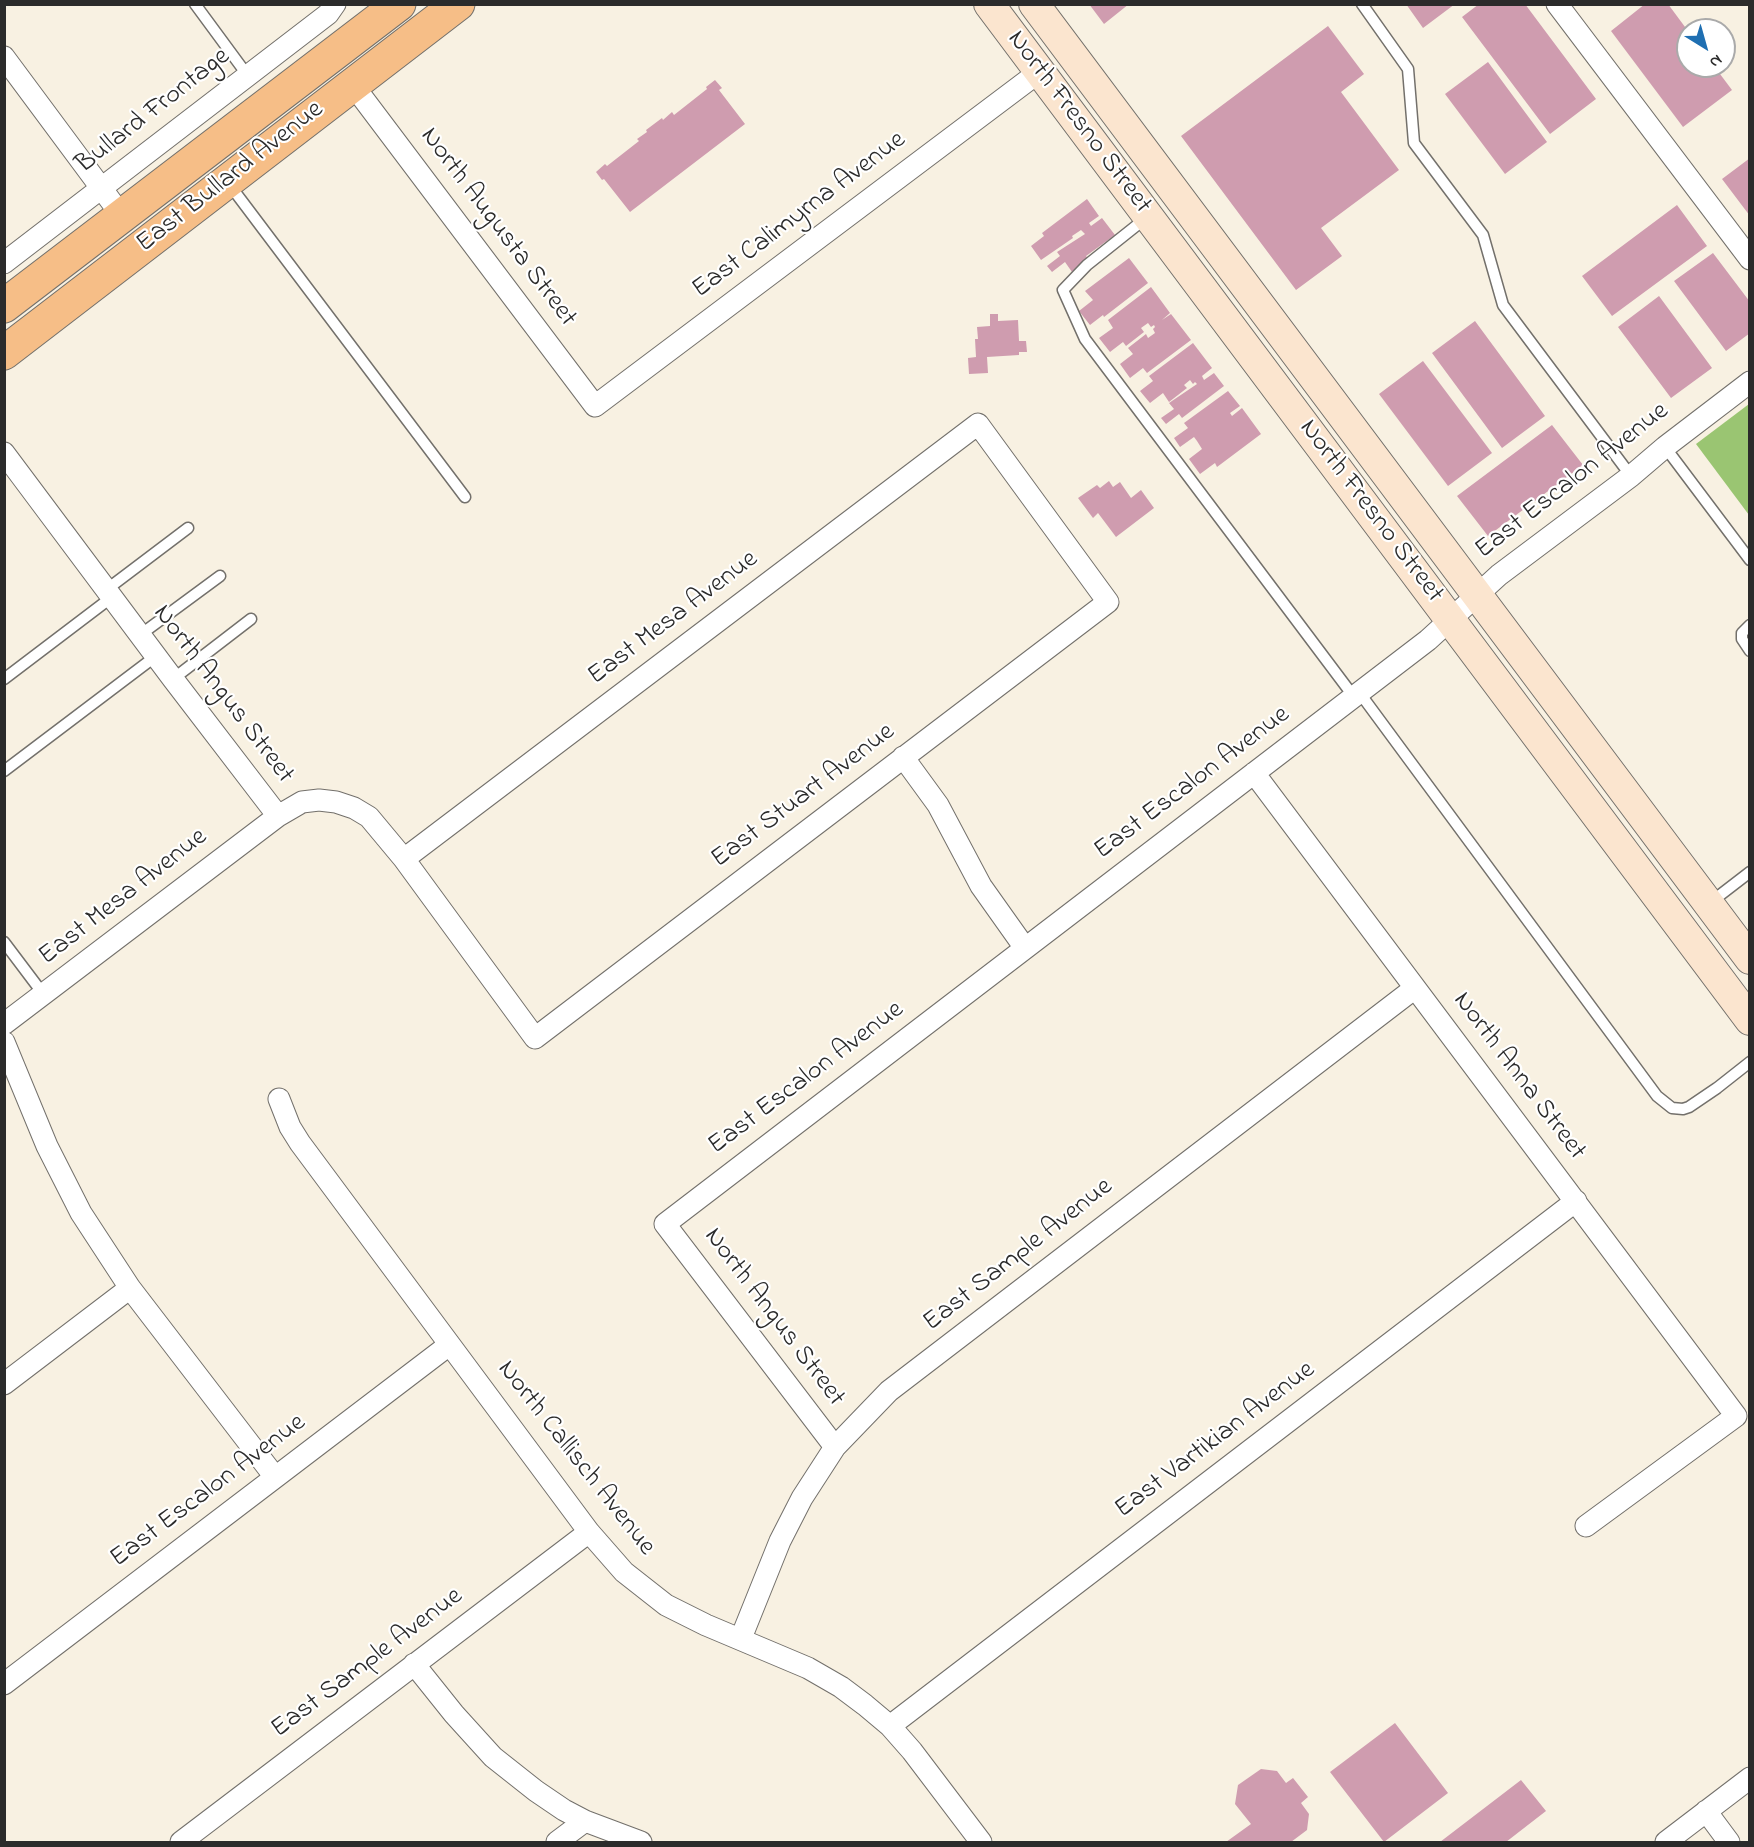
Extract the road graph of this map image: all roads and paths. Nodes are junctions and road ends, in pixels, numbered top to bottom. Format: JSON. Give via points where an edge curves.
{"nodes":[{"id":1,"x":195,"y":4,"type":"edge"},
{"id":2,"x":335,"y":4,"type":"edge"},
{"id":3,"x":399,"y":4,"type":"edge"},
{"id":4,"x":427,"y":4,"type":"edge"},
{"id":5,"x":458,"y":4,"type":"edge"},
{"id":6,"x":989,"y":4,"type":"edge"},
{"id":7,"x":1034,"y":4,"type":"edge"},
{"id":8,"x":1362,"y":4,"type":"edge"},
{"id":9,"x":1557,"y":4,"type":"edge"},
{"id":10,"x":4,"y":57,"type":"edge"},
{"id":11,"x":1039,"y":72,"type":"junction"},
{"id":12,"x":248,"y":76,"type":"junction"},
{"id":13,"x":353,"y":85,"type":"junction"},
{"id":14,"x":227,"y":181,"type":"junction"},
{"id":15,"x":102,"y":188,"type":"junction"},
{"id":16,"x":1187,"y":210,"type":"junction"},
{"id":17,"x":122,"y":216,"type":"junction"},
{"id":18,"x":1148,"y":217,"type":"junction"},
{"id":19,"x":1749,"y":260,"type":"edge"},
{"id":20,"x":4,"y":263,"type":"edge"},
{"id":21,"x":4,"y":306,"type":"edge"},
{"id":22,"x":4,"y":353,"type":"edge"},
{"id":23,"x":1749,"y":382,"type":"edge"},
{"id":24,"x":595,"y":406,"type":"joint"},
{"id":25,"x":978,"y":424,"type":"joint"},
{"id":26,"x":1665,"y":447,"type":"junction"},
{"id":27,"x":4,"y":453,"type":"edge"},
{"id":28,"x":1630,"y":476,"type":"junction"},
{"id":29,"x":465,"y":497,"type":"dead end"},
{"id":30,"x":188,"y":528,"type":"dead end"},
{"id":31,"x":1749,"y":560,"type":"edge"},
{"id":32,"x":220,"y":576,"type":"dead end"},
{"id":33,"x":109,"y":593,"type":"junction"},
{"id":34,"x":1476,"y":595,"type":"junction"},
{"id":35,"x":251,"y":619,"type":"dead end"},
{"id":36,"x":1451,"y":619,"type":"junction"},
{"id":37,"x":1749,"y":625,"type":"edge"},
{"id":38,"x":140,"y":635,"type":"junction"},
{"id":39,"x":1749,"y":651,"type":"edge"},
{"id":40,"x":156,"y":656,"type":"junction"},
{"id":41,"x":4,"y":679,"type":"edge"},
{"id":42,"x":172,"y":679,"type":"junction"},
{"id":43,"x":1356,"y":695,"type":"junction"},
{"id":44,"x":903,"y":757,"type":"junction"},
{"id":45,"x":4,"y":771,"type":"edge"},
{"id":46,"x":1254,"y":773,"type":"junction"},
{"id":47,"x":278,"y":816,"type":"junction"},
{"id":48,"x":404,"y":859,"type":"junction"},
{"id":49,"x":1749,"y":872,"type":"edge"},
{"id":50,"x":1708,"y":904,"type":"junction"},
{"id":51,"x":4,"y":942,"type":"edge"},
{"id":52,"x":1025,"y":948,"type":"junction"},
{"id":53,"x":1749,"y":959,"type":"edge"},
{"id":54,"x":1415,"y":988,"type":"junction"},
{"id":55,"x":44,"y":995,"type":"junction"},
{"id":56,"x":8,"y":1016,"type":"edge"},
{"id":57,"x":1749,"y":1020,"type":"edge"},
{"id":58,"x":535,"y":1038,"type":"joint"},
{"id":59,"x":4,"y":1042,"type":"edge"},
{"id":60,"x":1749,"y":1062,"type":"edge"},
{"id":61,"x":279,"y":1099,"type":"dead end"},
{"id":62,"x":1576,"y":1201,"type":"junction"},
{"id":63,"x":665,"y":1224,"type":"joint"},
{"id":64,"x":130,"y":1288,"type":"junction"},
{"id":65,"x":449,"y":1345,"type":"junction"},
{"id":66,"x":4,"y":1384,"type":"edge"},
{"id":67,"x":835,"y":1447,"type":"junction"},
{"id":68,"x":275,"y":1477,"type":"junction"},
{"id":69,"x":1586,"y":1526,"type":"dead end"},
{"id":70,"x":589,"y":1532,"type":"junction"},
{"id":71,"x":741,"y":1638,"type":"junction"},
{"id":72,"x":414,"y":1664,"type":"junction"},
{"id":73,"x":4,"y":1684,"type":"edge"},
{"id":74,"x":890,"y":1726,"type":"junction"},
{"id":75,"x":1749,"y":1778,"type":"edge"},
{"id":76,"x":1706,"y":1811,"type":"junction"},
{"id":77,"x":585,"y":1821,"type":"junction"},
{"id":78,"x":181,"y":1842,"type":"edge"},
{"id":79,"x":557,"y":1842,"type":"edge"},
{"id":80,"x":641,"y":1842,"type":"edge"},
{"id":81,"x":981,"y":1842,"type":"edge"},
{"id":82,"x":1666,"y":1842,"type":"edge"},
{"id":83,"x":1729,"y":1842,"type":"edge"}],
"edges":[{"from":1,"to":12,"type":"lane"},
{"from":2,"to":12,"type":"street","name":"Bullard Frontage","via":[[328,14]]},
{"from":3,"to":17,"type":"main road","name":"East Bullard Avenue"},
{"from":4,"to":13,"type":"main road","via":[[355,62],[350,71]]},
{"from":5,"to":13,"type":"main road","name":"East Bullard Avenue"},
{"from":6,"to":11,"type":"main road","name":"North Fresno Street"},
{"from":7,"to":16,"type":"main road","name":"North Fresno Street"},
{"from":8,"to":28,"type":"lane","via":[[1408,69],[1414,143],[1483,235],[1503,305]]},
{"from":9,"to":19,"type":"street"},
{"from":10,"to":15,"type":"street"},
{"from":11,"to":16,"type":"main road","via":[[1058,72],[1163,202],[1175,211]]},
{"from":11,"to":18,"type":"main road","name":"North Fresno Street"},
{"from":11,"to":24,"type":"street","name":"East Calimyrna Avenue"},
{"from":12,"to":15,"type":"street","name":"Bullard Frontage"},
{"from":13,"to":14,"type":"main road","name":"East Bullard Avenue"},
{"from":13,"to":24,"type":"street","name":"North Augusta Street"},
{"from":14,"to":22,"type":"main road","name":"East Bullard Avenue"},
{"from":14,"to":29,"type":"lane"},
{"from":15,"to":17,"type":"street"},
{"from":15,"to":20,"type":"street","name":"Bullard Frontage"},
{"from":16,"to":34,"type":"main road","name":"North Fresno Street"},
{"from":17,"to":21,"type":"main road","name":"East Bullard Avenue"},
{"from":18,"to":36,"type":"main road","name":"North Fresno Street"},
{"from":18,"to":43,"type":"lane","via":[[1087,265],[1063,290],[1085,339]]},
{"from":23,"to":26,"type":"street","name":"East Escalon Avenue"},
{"from":25,"to":44,"type":"street","name":"East Stuart Avenue","via":[[1108,602]]},
{"from":25,"to":48,"type":"street","name":"East Mesa Avenue"},
{"from":26,"to":28,"type":"street","name":"East Escalon Avenue"},
{"from":26,"to":31,"type":"lane"},
{"from":27,"to":33,"type":"street","name":"North Angus Street"},
{"from":28,"to":34,"type":"street","name":"East Escalon Avenue"},
{"from":30,"to":33,"type":"lane"},
{"from":32,"to":38,"type":"lane"},
{"from":33,"to":38,"type":"street","name":"North Angus Street"},
{"from":33,"to":41,"type":"lane"},
{"from":34,"to":36,"type":"street","name":"East Escalon Avenue"},
{"from":34,"to":50,"type":"main road","name":"North Fresno Street"},
{"from":35,"to":42,"type":"lane"},
{"from":36,"to":43,"type":"street","name":"East Escalon Avenue"},
{"from":36,"to":57,"type":"main road","name":"North Fresno Street"},
{"from":37,"to":39,"type":"lane","via":[[1742,639]]},
{"from":38,"to":40,"type":"street","name":"North Angus Street"},
{"from":40,"to":42,"type":"street","name":"North Angus Street"},
{"from":40,"to":45,"type":"lane"},
{"from":42,"to":47,"type":"street","name":"North Angus Street"},
{"from":43,"to":46,"type":"street","name":"East Escalon Avenue"},
{"from":43,"to":60,"type":"lane","via":[[1657,1096],[1672,1108],[1689,1107]]},
{"from":44,"to":52,"type":"street","via":[[938,805],[981,886]]},
{"from":44,"to":58,"type":"street","name":"East Stuart Avenue"},
{"from":46,"to":52,"type":"street","name":"East Escalon Avenue"},
{"from":46,"to":54,"type":"street","name":"North Anna Street"},
{"from":47,"to":48,"type":"street","name":"North Angus Street","via":[[302,802],[319,800],[354,808],[369,817]]},
{"from":47,"to":55,"type":"street","name":"East Mesa Avenue"},
{"from":48,"to":58,"type":"street","name":"North Angus Street"},
{"from":49,"to":50,"type":"lane"},
{"from":50,"to":53,"type":"main road","name":"North Fresno Street"},
{"from":51,"to":55,"type":"lane"},
{"from":52,"to":63,"type":"street","name":"East Escalon Avenue"},
{"from":54,"to":62,"type":"street","name":"North Anna Street"},
{"from":54,"to":67,"type":"street","name":"East Sample Avenue","via":[[889,1391]]},
{"from":55,"to":56,"type":"street","name":"East Mesa Avenue"},
{"from":59,"to":64,"type":"street","via":[[64,1181]]},
{"from":61,"to":65,"type":"street","name":"North Callisch Avenue","via":[[300,1143]]},
{"from":62,"to":69,"type":"street","name":"North Anna Street","via":[[1736,1416]]},
{"from":62,"to":74,"type":"street","name":"East Vartikian Avenue"},
{"from":63,"to":67,"type":"street","name":"North Angus Street"},
{"from":64,"to":66,"type":"street"},
{"from":64,"to":68,"type":"street"},
{"from":65,"to":68,"type":"street","name":"East Escalon Avenue"},
{"from":65,"to":70,"type":"street","name":"North Callisch Avenue"},
{"from":67,"to":71,"type":"street","name":"East Sample Avenue","via":[[801,1498]]},
{"from":68,"to":73,"type":"street","name":"East Escalon Avenue"},
{"from":70,"to":71,"type":"street","name":"North Callisch Avenue","via":[[624,1572],[666,1605]]},
{"from":70,"to":72,"type":"street","name":"East Sample Avenue"},
{"from":71,"to":74,"type":"street","name":"North Callisch Avenue","via":[[841,1687]]},
{"from":72,"to":77,"type":"street","via":[[493,1757],[536,1791]]},
{"from":72,"to":78,"type":"street","name":"East Sample Avenue"},
{"from":74,"to":81,"type":"street","name":"North Callisch Avenue"},
{"from":75,"to":76,"type":"street"},
{"from":76,"to":82,"type":"street"},
{"from":76,"to":83,"type":"street"},
{"from":77,"to":79,"type":"street"},
{"from":77,"to":80,"type":"street"}]}
